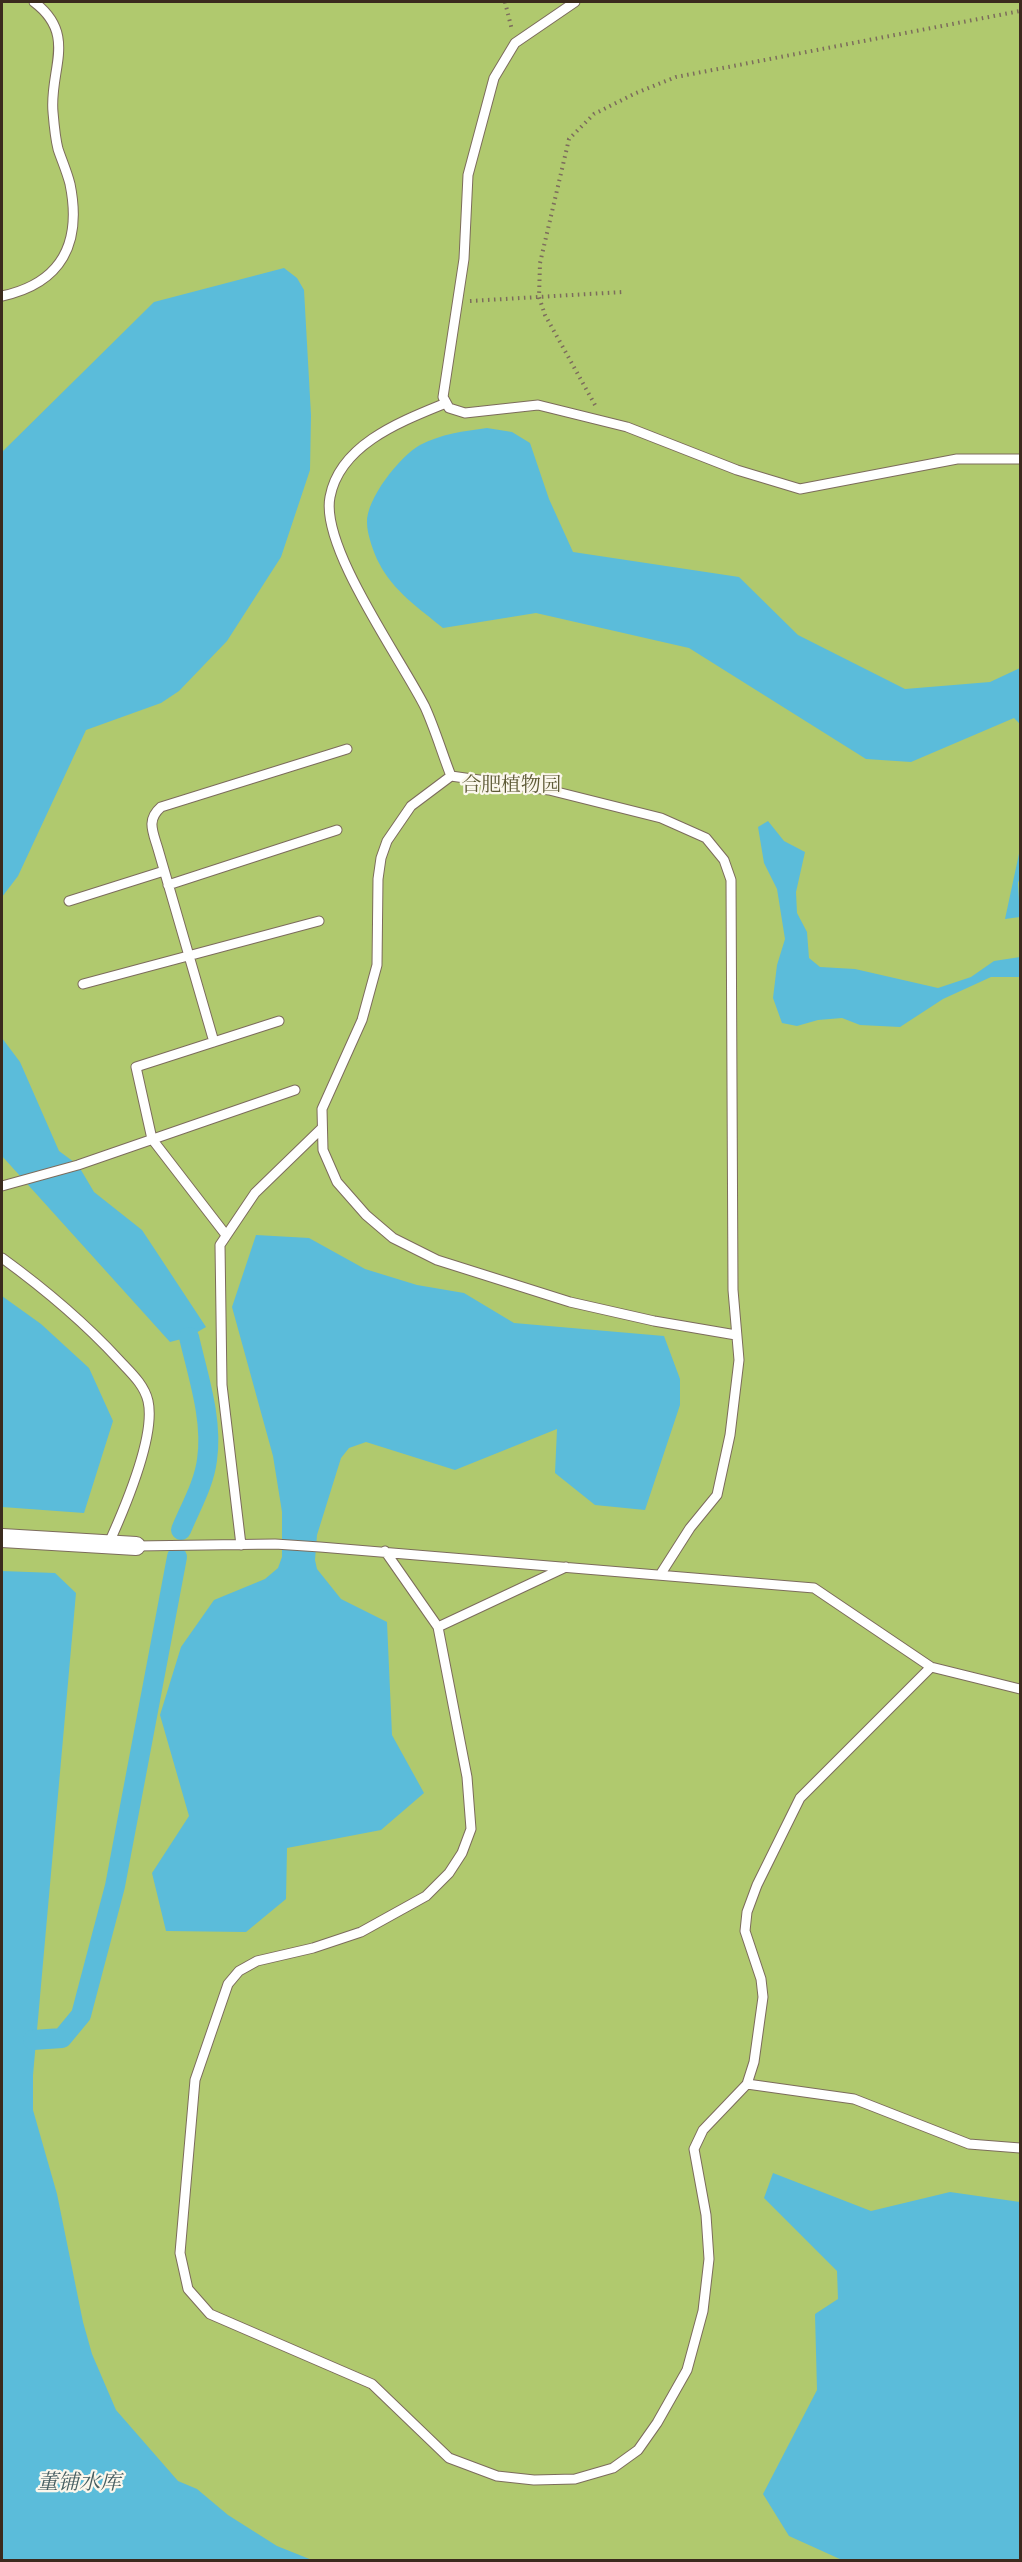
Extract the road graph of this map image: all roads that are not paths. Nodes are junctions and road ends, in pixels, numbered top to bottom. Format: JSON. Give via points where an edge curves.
{"nodes":[{"id":1,"x":34,"y":2,"type":"edge"},
{"id":2,"x":575,"y":2,"type":"edge"},
{"id":3,"x":2,"y":296,"type":"edge"},
{"id":4,"x":446,"y":403,"type":"junction"},
{"id":5,"x":1020,"y":459,"type":"edge"},
{"id":6,"x":347,"y":750,"type":"dead end"},
{"id":7,"x":451,"y":776,"type":"junction"},
{"id":8,"x":337,"y":830,"type":"dead end"},
{"id":9,"x":164,"y":871,"type":"junction"},
{"id":10,"x":168,"y":885,"type":"junction"},
{"id":11,"x":69,"y":901,"type":"dead end"},
{"id":12,"x":319,"y":921,"type":"dead end"},
{"id":13,"x":188,"y":954,"type":"junction"},
{"id":14,"x":83,"y":984,"type":"dead end"},
{"id":15,"x":279,"y":1021,"type":"dead end"},
{"id":16,"x":214,"y":1042,"type":"junction"},
{"id":17,"x":295,"y":1090,"type":"dead end"},
{"id":18,"x":321,"y":1129,"type":"junction"},
{"id":19,"x":152,"y":1139,"type":"junction"},
{"id":20,"x":2,"y":1186,"type":"edge"},
{"id":21,"x":226,"y":1235,"type":"junction"},
{"id":22,"x":2,"y":1258,"type":"edge"},
{"id":23,"x":736,"y":1335,"type":"junction"},
{"id":24,"x":2,"y":1538,"type":"edge"},
{"id":25,"x":108,"y":1545,"type":"junction"},
{"id":26,"x":241,"y":1545,"type":"junction"},
{"id":27,"x":136,"y":1546,"type":"joint"},
{"id":28,"x":385,"y":1551,"type":"junction"},
{"id":29,"x":566,"y":1567,"type":"junction"},
{"id":30,"x":660,"y":1575,"type":"junction"},
{"id":31,"x":438,"y":1627,"type":"junction"},
{"id":32,"x":931,"y":1667,"type":"junction"},
{"id":33,"x":1020,"y":1689,"type":"edge"},
{"id":34,"x":747,"y":2084,"type":"junction"},
{"id":35,"x":1020,"y":2148,"type":"edge"}],
"edges":[{"from":1,"to":3,"type":"lane","via":[[51,20],[61,43],[53,109],[58,147],[73,201],[72,240],[58,268],[27,291]]},
{"from":2,"to":4,"type":"lane","via":[[515,44],[494,78],[468,175],[464,259],[443,398]]},
{"from":4,"to":5,"type":"lane","via":[[449,408],[465,413],[538,405],[627,427],[737,470],[800,489],[957,459]]},
{"from":4,"to":7,"type":"lane","via":[[392,425],[358,450],[341,471],[330,505],[338,552],[426,709]]},
{"from":6,"to":9,"type":"lane","via":[[161,807],[151,821]]},
{"from":7,"to":18,"type":"lane","via":[[411,806],[387,841],[378,879],[377,965],[362,1020],[322,1109]]},
{"from":7,"to":23,"type":"lane","via":[[549,790],[661,818],[706,838],[724,860],[731,880],[733,906]]},
{"from":8,"to":10,"type":"lane"},
{"from":9,"to":10,"type":"lane"},
{"from":9,"to":11,"type":"lane"},
{"from":10,"to":13,"type":"lane"},
{"from":12,"to":13,"type":"lane"},
{"from":13,"to":14,"type":"lane"},
{"from":13,"to":16,"type":"lane"},
{"from":15,"to":16,"type":"lane"},
{"from":16,"to":19,"type":"lane","via":[[136,1067]]},
{"from":17,"to":19,"type":"lane"},
{"from":18,"to":21,"type":"lane","via":[[255,1193]]},
{"from":18,"to":23,"type":"lane","via":[[322,1150],[337,1182],[366,1215],[393,1238],[437,1260],[570,1302]]},
{"from":19,"to":20,"type":"lane"},
{"from":19,"to":21,"type":"lane"},
{"from":21,"to":26,"type":"lane","via":[[219,1256],[222,1385]]},
{"from":22,"to":25,"type":"lane","via":[[93,1331],[139,1383],[147,1399],[147,1428],[139,1461],[125,1508]]},
{"from":23,"to":30,"type":"lane","via":[[739,1360],[730,1434],[717,1495]]},
{"from":24,"to":25,"type":"street"},
{"from":25,"to":27,"type":"street"},
{"from":26,"to":27,"type":"lane"},
{"from":26,"to":28,"type":"lane"},
{"from":28,"to":29,"type":"lane"},
{"from":28,"to":31,"type":"lane"},
{"from":29,"to":30,"type":"lane"},
{"from":29,"to":31,"type":"lane"},
{"from":30,"to":32,"type":"lane","via":[[814,1588]]},
{"from":31,"to":34,"type":"lane","via":[[467,1777],[471,1829],[462,1853],[439,1886],[426,1896],[361,1932],[257,1961],[239,1971],[228,1984],[195,2080],[180,2253],[189,2289],[210,2314],[372,2384],[449,2458],[497,2476],[534,2480],[575,2479],[613,2468],[638,2450],[687,2370],[703,2311],[709,2259],[694,2149],[703,2130]]},
{"from":32,"to":33,"type":"lane"},
{"from":32,"to":34,"type":"lane","via":[[800,1798],[756,1885],[745,1931],[763,1996]]},
{"from":34,"to":35,"type":"lane","via":[[854,2098],[969,2144]]}]}
